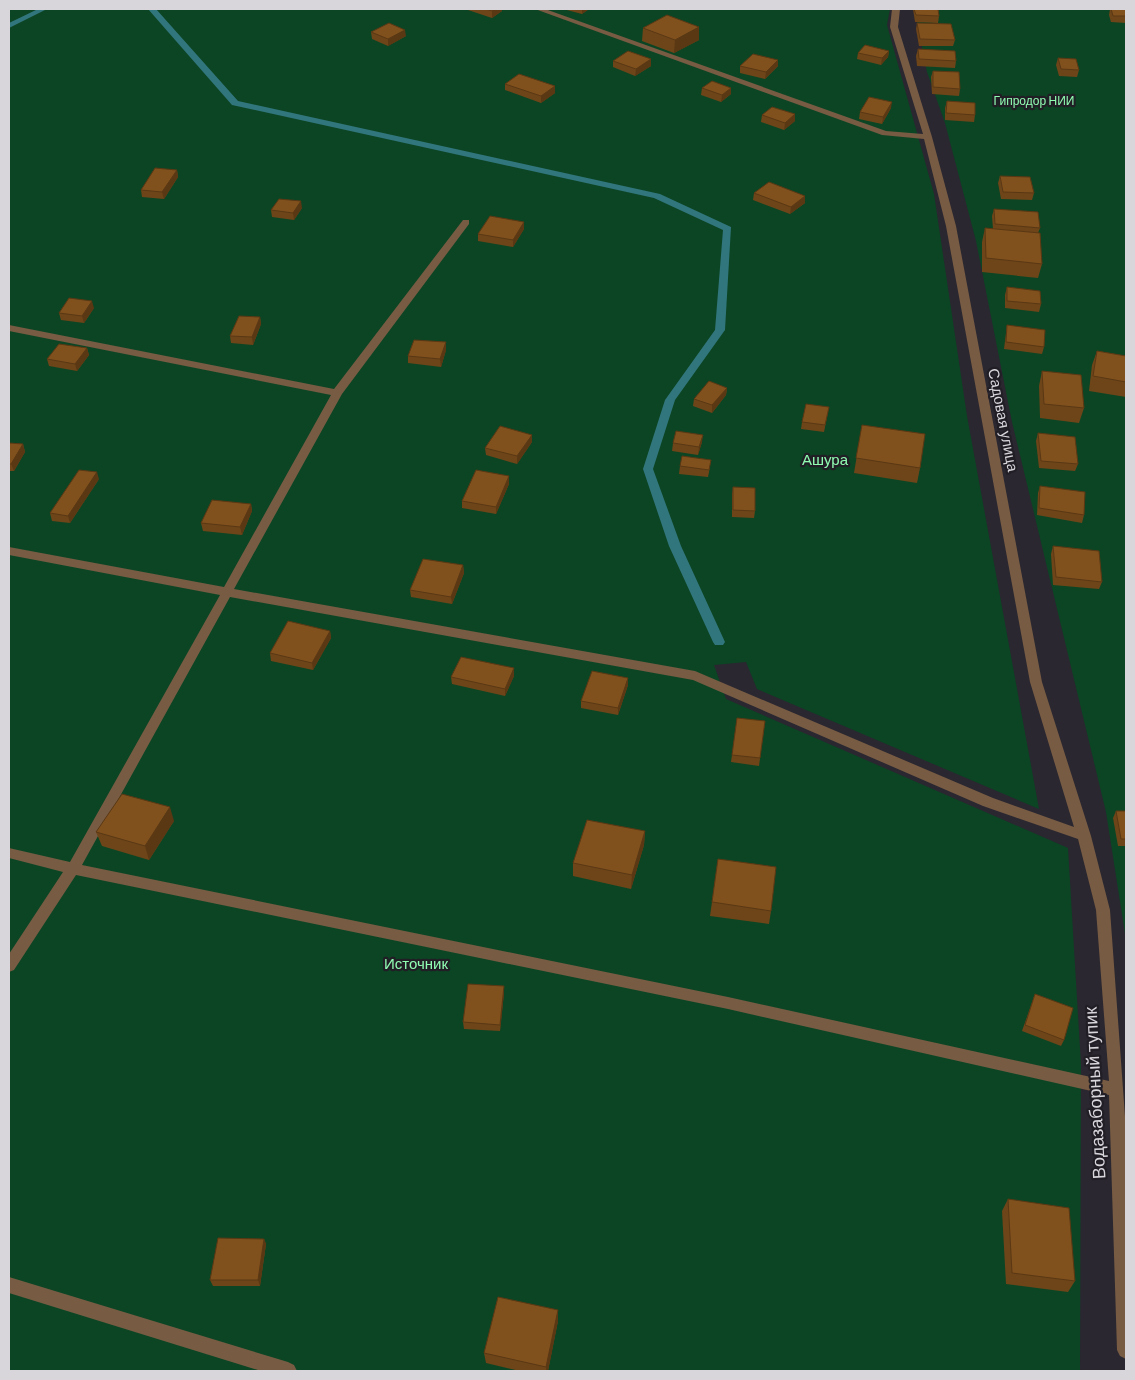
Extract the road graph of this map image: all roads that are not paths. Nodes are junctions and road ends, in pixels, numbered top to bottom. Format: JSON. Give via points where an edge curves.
{"nodes":[{"id":1,"x":539,"y":9,"type":"edge"},
{"id":2,"x":896,"y":9,"type":"edge"},
{"id":3,"x":928,"y":137,"type":"junction"},
{"id":4,"x":466,"y":222,"type":"dead end"},
{"id":5,"x":9,"y":328,"type":"edge"},
{"id":6,"x":337,"y":393,"type":"junction"},
{"id":7,"x":9,"y":551,"type":"edge"},
{"id":8,"x":227,"y":592,"type":"junction"},
{"id":9,"x":1084,"y":836,"type":"junction"},
{"id":10,"x":9,"y":853,"type":"edge"},
{"id":11,"x":73,"y":868,"type":"junction"},
{"id":12,"x":9,"y":966,"type":"edge"},
{"id":13,"x":1117,"y":1090,"type":"junction"},
{"id":14,"x":9,"y":1285,"type":"edge"},
{"id":15,"x":1126,"y":1350,"type":"edge"},
{"id":16,"x":288,"y":1371,"type":"edge"}],
"edges":[{"from":1,"to":3,"type":"street","via":[[886,133]]},
{"from":2,"to":3,"type":"street","name":"Садовая улица","via":[[894,27]]},
{"from":3,"to":9,"type":"street","name":"Садовая улица","via":[[951,226],[1036,682]]},
{"from":4,"to":6,"type":"street"},
{"from":5,"to":6,"type":"street"},
{"from":6,"to":8,"type":"street"},
{"from":7,"to":8,"type":"street"},
{"from":8,"to":9,"type":"street","via":[[695,676],[988,802]]},
{"from":8,"to":11,"type":"street"},
{"from":9,"to":13,"type":"street","name":"Водазаборный тупик","via":[[1103,910]]},
{"from":10,"to":11,"type":"street"},
{"from":11,"to":12,"type":"street"},
{"from":11,"to":13,"type":"street","via":[[728,1003]]},
{"from":13,"to":15,"type":"street","name":"Водазаборный тупик"},
{"from":14,"to":16,"type":"street"}]}
